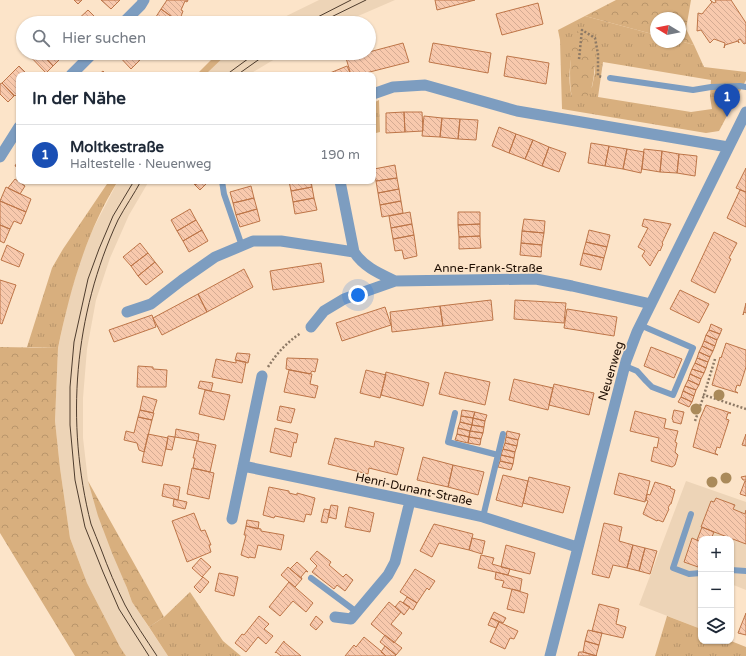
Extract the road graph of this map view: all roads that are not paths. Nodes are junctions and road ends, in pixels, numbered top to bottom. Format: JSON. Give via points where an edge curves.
{"nodes":[{"id":1,"x":144,"y":0,"type":"edge"},
{"id":2,"x":130,"y":16,"type":"edge"},
{"id":3,"x":86,"y":60,"type":"edge"},
{"id":4,"x":74,"y":72,"type":"edge"},
{"id":5,"x":610,"y":78,"type":"road end"},
{"id":6,"x":746,"y":87,"type":"edge"},
{"id":7,"x":376,"y":93,"type":"edge"},
{"id":8,"x":746,"y":112,"type":"edge"},
{"id":9,"x":16,"y":132,"type":"edge"},
{"id":10,"x":728,"y":147,"type":"junction"},
{"id":11,"x":0,"y":157,"type":"edge"},
{"id":12,"x":222,"y":184,"type":"edge"},
{"id":13,"x":341,"y":184,"type":"edge"},
{"id":14,"x":242,"y":246,"type":"junction"},
{"id":15,"x":354,"y":252,"type":"junction"},
{"id":16,"x":395,"y":281,"type":"junction"},
{"id":17,"x":651,"y":304,"type":"junction"},
{"id":18,"x":126,"y":312,"type":"dead end"},
{"id":19,"x":640,"y":325,"type":"junction"},
{"id":20,"x":312,"y":327,"type":"road end"},
{"id":21,"x":624,"y":366,"type":"junction"},
{"id":22,"x":262,"y":376,"type":"road end"},
{"id":23,"x":455,"y":413,"type":"dead end"},
{"id":24,"x":503,"y":434,"type":"dead end"},
{"id":25,"x":498,"y":455,"type":"junction"},
{"id":26,"x":243,"y":466,"type":"junction"},
{"id":27,"x":410,"y":501,"type":"junction"},
{"id":28,"x":691,"y":514,"type":"dead end"},
{"id":29,"x":483,"y":517,"type":"junction"},
{"id":30,"x":232,"y":519,"type":"dead end"},
{"id":31,"x":577,"y":547,"type":"junction"},
{"id":32,"x":734,"y":570,"type":"edge"},
{"id":33,"x":746,"y":571,"type":"edge"},
{"id":34,"x":698,"y":573,"type":"edge"},
{"id":35,"x":311,"y":578,"type":"dead end"},
{"id":36,"x":358,"y":613,"type":"junction"},
{"id":37,"x":335,"y":617,"type":"dead end"},
{"id":38,"x":550,"y":656,"type":"edge"}],
"edges":[{"from":1,"to":2,"type":"street"},
{"from":3,"to":4,"type":"street"},
{"from":5,"to":6,"type":"lane","via":[[693,90]]},
{"from":7,"to":10,"type":"street","via":[[393,87],[426,85],[517,111]]},
{"from":8,"to":10,"type":"street","name":"Neuenweg"},
{"from":9,"to":11,"type":"street"},
{"from":10,"to":17,"type":"street","name":"Neuenweg"},
{"from":12,"to":14,"type":"lane"},
{"from":13,"to":15,"type":"street"},
{"from":14,"to":15,"type":"street","via":[[253,241],[281,241]]},
{"from":14,"to":18,"type":"street","via":[[215,257],[151,304]]},
{"from":15,"to":16,"type":"street","name":"Anne-Frank-Straße","via":[[360,261]]},
{"from":16,"to":17,"type":"street","name":"Anne-Frank-Straße","via":[[536,280]]},
{"from":16,"to":20,"type":"street","name":"Anne-Frank-Straße","via":[[344,299],[324,311]]},
{"from":17,"to":19,"type":"street","name":"Neuenweg"},
{"from":19,"to":21,"type":"street","name":"Neuenweg"},
{"from":19,"to":21,"type":"lane","via":[[693,348],[673,395],[652,387],[638,371]]},
{"from":21,"to":31,"type":"street","name":"Neuenweg"},
{"from":22,"to":26,"type":"street"},
{"from":23,"to":25,"type":"lane","via":[[448,442]]},
{"from":24,"to":25,"type":"lane"},
{"from":25,"to":29,"type":"lane"},
{"from":26,"to":27,"type":"street","name":"Henri-Dunant-Straße"},
{"from":26,"to":30,"type":"street"},
{"from":27,"to":29,"type":"street","name":"Henri-Dunant-Straße"},
{"from":27,"to":36,"type":"street","via":[[395,562]]},
{"from":28,"to":34,"type":"lane","via":[[673,568],[689,574]]},
{"from":29,"to":31,"type":"street","name":"Henri-Dunant-Straße"},
{"from":31,"to":38,"type":"street","name":"Neuenweg"},
{"from":32,"to":33,"type":"lane"},
{"from":35,"to":36,"type":"lane"},
{"from":36,"to":37,"type":"street","via":[[352,619]]}]}
